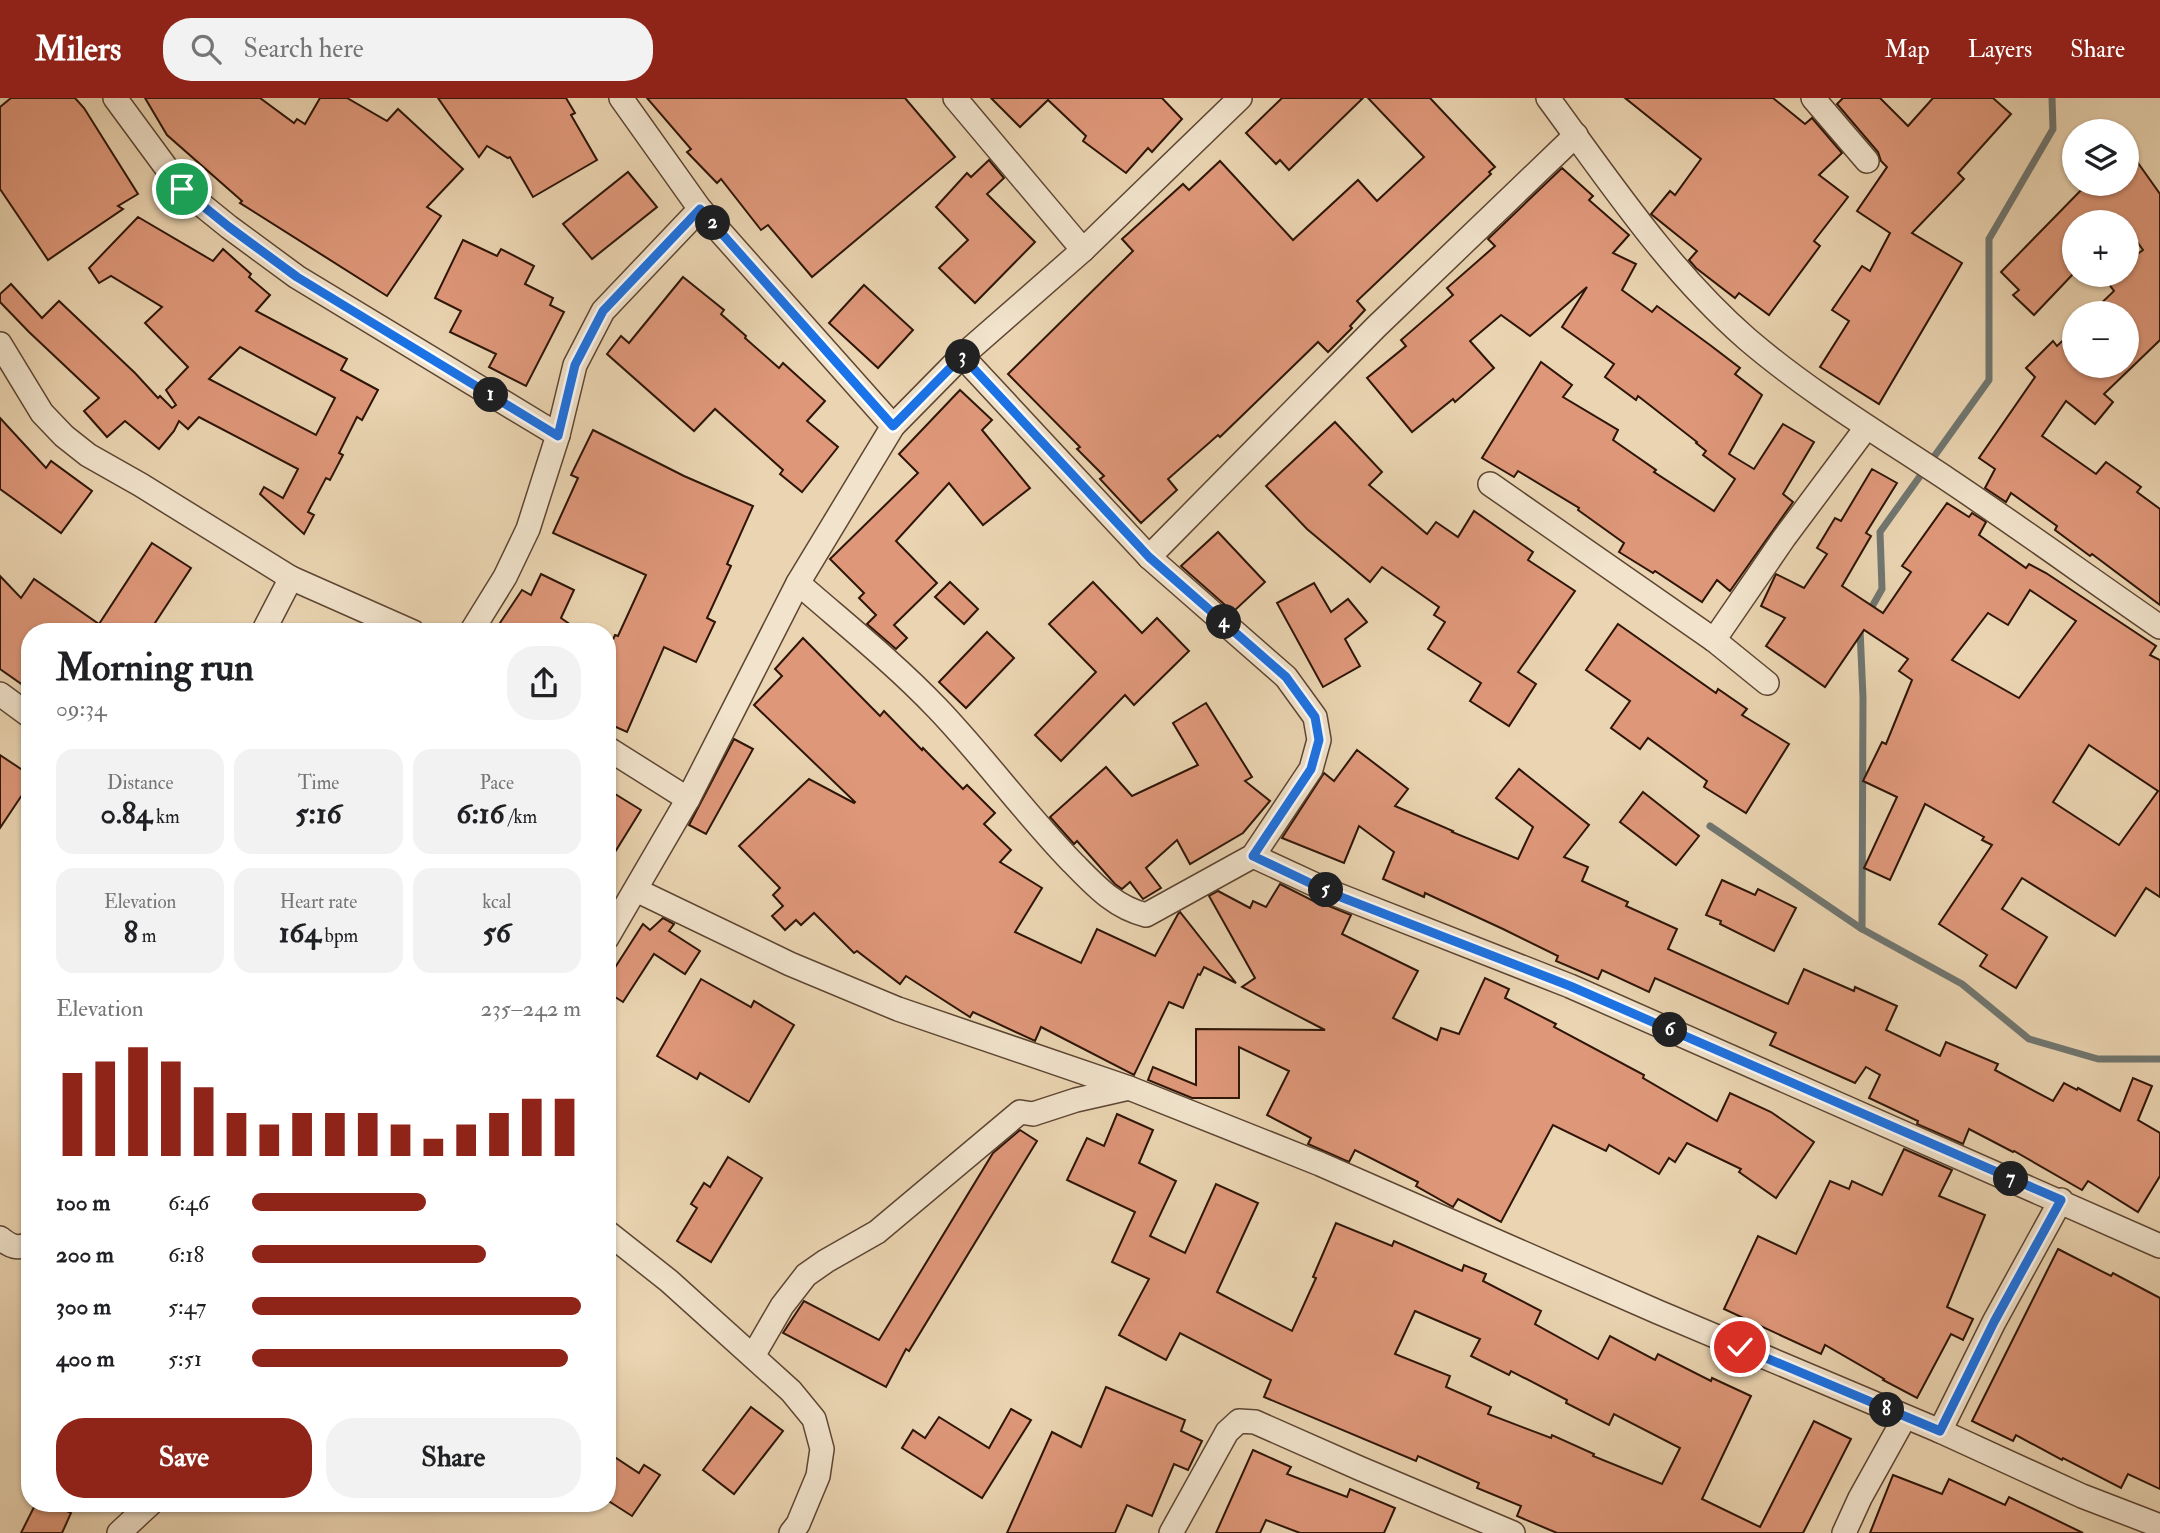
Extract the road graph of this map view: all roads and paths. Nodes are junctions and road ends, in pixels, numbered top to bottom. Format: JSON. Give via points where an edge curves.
{"nodes":[{"id":1,"x":115,"y":98,"type":"edge"},
{"id":2,"x":621,"y":98,"type":"edge"},
{"id":3,"x":954,"y":98,"type":"edge"},
{"id":4,"x":1548,"y":98,"type":"edge"},
{"id":5,"x":1814,"y":98,"type":"edge"},
{"id":6,"x":1236,"y":100,"type":"edge"},
{"id":7,"x":1576,"y":135,"type":"junction"},
{"id":8,"x":1867,"y":161,"type":"dead end"},
{"id":9,"x":700,"y":209,"type":"junction"},
{"id":10,"x":1083,"y":250,"type":"junction"},
{"id":11,"x":0,"y":344,"type":"edge"},
{"id":12,"x":962,"y":356,"type":"junction"},
{"id":13,"x":893,"y":426,"type":"junction"},
{"id":14,"x":1866,"y":428,"type":"junction"},
{"id":15,"x":558,"y":436,"type":"junction"},
{"id":16,"x":1490,"y":484,"type":"dead end"},
{"id":17,"x":1149,"y":557,"type":"junction"},
{"id":18,"x":291,"y":578,"type":"junction"},
{"id":19,"x":798,"y":583,"type":"junction"},
{"id":20,"x":268,"y":623,"type":"edge"},
{"id":21,"x":393,"y":623,"type":"edge"},
{"id":22,"x":477,"y":623,"type":"edge"},
{"id":23,"x":2160,"y":627,"type":"edge"},
{"id":24,"x":1714,"y":640,"type":"junction"},
{"id":25,"x":1767,"y":683,"type":"dead end"},
{"id":26,"x":0,"y":694,"type":"edge"},
{"id":27,"x":21,"y":709,"type":"edge"},
{"id":28,"x":616,"y":754,"type":"edge"},
{"id":29,"x":688,"y":799,"type":"junction"},
{"id":30,"x":1253,"y":856,"type":"junction"},
{"id":31,"x":636,"y":890,"type":"junction"},
{"id":32,"x":616,"y":924,"type":"edge"},
{"id":33,"x":1129,"y":1088,"type":"junction"},
{"id":34,"x":2061,"y":1200,"type":"junction"},
{"id":35,"x":0,"y":1238,"type":"edge"},
{"id":36,"x":616,"y":1239,"type":"edge"},
{"id":37,"x":2160,"y":1246,"type":"edge"},
{"id":38,"x":21,"y":1248,"type":"edge"},
{"id":39,"x":753,"y":1356,"type":"junction"},
{"id":40,"x":1905,"y":1417,"type":"junction"},
{"id":41,"x":1940,"y":1431,"type":"junction"},
{"id":42,"x":141,"y":1512,"type":"edge"},
{"id":43,"x":2160,"y":1526,"type":"edge"},
{"id":44,"x":119,"y":1533,"type":"edge"},
{"id":45,"x":791,"y":1533,"type":"edge"},
{"id":46,"x":1171,"y":1533,"type":"edge"},
{"id":47,"x":1513,"y":1533,"type":"edge"},
{"id":48,"x":1844,"y":1533,"type":"edge"}],
"edges":[{"from":1,"to":15,"type":"street","via":[[182,189],[229,227],[297,277]]},
{"from":2,"to":9,"type":"street"},
{"from":3,"to":10,"type":"street"},
{"from":4,"to":7,"type":"street"},
{"from":5,"to":8,"type":"street"},
{"from":6,"to":10,"type":"street"},
{"from":7,"to":14,"type":"street","via":[[1632,214],[1688,280],[1746,338]]},
{"from":7,"to":17,"type":"street","via":[[1376,327]]},
{"from":9,"to":13,"type":"street"},
{"from":9,"to":15,"type":"street","via":[[603,311],[575,365]]},
{"from":10,"to":12,"type":"street"},
{"from":11,"to":18,"type":"street","via":[[42,413],[64,436]]},
{"from":12,"to":13,"type":"street"},
{"from":12,"to":17,"type":"street"},
{"from":13,"to":19,"type":"street"},
{"from":14,"to":23,"type":"street"},
{"from":14,"to":24,"type":"street"},
{"from":15,"to":22,"type":"street","via":[[528,529]]},
{"from":16,"to":24,"type":"street"},
{"from":17,"to":30,"type":"street","via":[[1286,677],[1315,717],[1319,740],[1311,769]]},
{"from":18,"to":20,"type":"street"},
{"from":18,"to":21,"type":"street"},
{"from":19,"to":29,"type":"street"},
{"from":19,"to":30,"type":"street","via":[[937,708],[1041,830],[1107,897],[1128,911],[1146,915]]},
{"from":24,"to":25,"type":"street"},
{"from":26,"to":27,"type":"street"},
{"from":28,"to":29,"type":"street"},
{"from":29,"to":31,"type":"street"},
{"from":30,"to":34,"type":"street","via":[[1333,894],[1570,986]]},
{"from":31,"to":32,"type":"street"},
{"from":31,"to":33,"type":"street","via":[[790,964],[898,1009]]},
{"from":33,"to":39,"type":"street","via":[[1032,1114],[1020,1112],[877,1232],[806,1275]]},
{"from":33,"to":40,"type":"street","via":[[1320,1164]]},
{"from":34,"to":37,"type":"street"},
{"from":34,"to":41,"type":"street"},
{"from":35,"to":38,"type":"street"},
{"from":36,"to":39,"type":"street"},
{"from":39,"to":45,"type":"street","via":[[814,1419],[822,1449],[818,1476]]},
{"from":40,"to":41,"type":"street"},
{"from":40,"to":48,"type":"street"},
{"from":41,"to":43,"type":"street"},
{"from":42,"to":44,"type":"street"},
{"from":46,"to":47,"type":"street","via":[[1227,1432],[1239,1421],[1255,1422]]}]}
